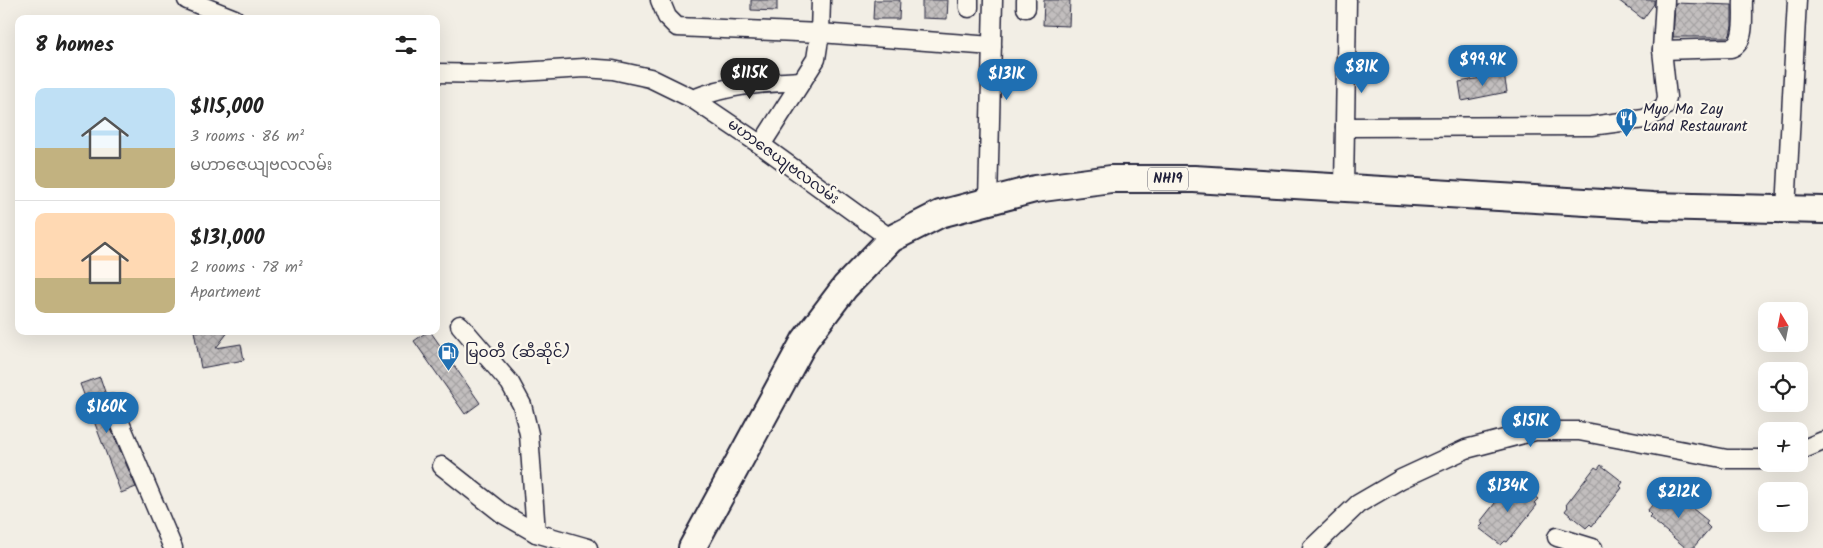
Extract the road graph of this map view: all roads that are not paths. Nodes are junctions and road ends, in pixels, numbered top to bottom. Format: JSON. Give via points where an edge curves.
{"nodes":[{"id":1,"x":660,"y":0,"type":"edge"},
{"id":2,"x":821,"y":0,"type":"edge"},
{"id":3,"x":993,"y":0,"type":"edge"},
{"id":4,"x":1347,"y":0,"type":"edge"},
{"id":5,"x":1665,"y":0,"type":"edge"},
{"id":6,"x":1743,"y":0,"type":"edge"},
{"id":7,"x":1797,"y":0,"type":"edge"},
{"id":8,"x":188,"y":7,"type":"edge"},
{"id":9,"x":220,"y":15,"type":"edge"},
{"id":10,"x":820,"y":34,"type":"junction"},
{"id":11,"x":992,"y":46,"type":"junction"},
{"id":12,"x":1662,"y":50,"type":"junction"},
{"id":13,"x":440,"y":72,"type":"edge"},
{"id":14,"x":802,"y":81,"type":"junction"},
{"id":15,"x":693,"y":98,"type":"junction"},
{"id":16,"x":1345,"y":127,"type":"junction"},
{"id":17,"x":761,"y":145,"type":"junction"},
{"id":18,"x":1344,"y":188,"type":"junction"},
{"id":19,"x":988,"y":201,"type":"junction"},
{"id":20,"x":1786,"y":210,"type":"junction"},
{"id":21,"x":1823,"y":210,"type":"edge"},
{"id":22,"x":891,"y":240,"type":"junction"},
{"id":23,"x":460,"y":325,"type":"dead end"},
{"id":24,"x":112,"y":404,"type":"dead end"},
{"id":25,"x":1823,"y":441,"type":"edge"},
{"id":26,"x":1808,"y":447,"type":"edge"},
{"id":27,"x":1758,"y":459,"type":"edge"},
{"id":28,"x":442,"y":466,"type":"dead end"},
{"id":29,"x":536,"y":533,"type":"junction"},
{"id":30,"x":1557,"y":537,"type":"dead end"},
{"id":31,"x":173,"y":548,"type":"edge"},
{"id":32,"x":588,"y":548,"type":"edge"},
{"id":33,"x":692,"y":548,"type":"edge"},
{"id":34,"x":1312,"y":548,"type":"edge"},
{"id":35,"x":1593,"y":548,"type":"edge"}],
"edges":[{"from":1,"to":10,"type":"street","via":[[667,16],[677,27]]},
{"from":2,"to":10,"type":"street"},
{"from":3,"to":11,"type":"street"},
{"from":4,"to":16,"type":"street"},
{"from":5,"to":12,"type":"street"},
{"from":6,"to":12,"type":"street","via":[[1742,32],[1736,46]]},
{"from":7,"to":20,"type":"street"},
{"from":8,"to":9,"type":"street"},
{"from":10,"to":11,"type":"street"},
{"from":10,"to":14,"type":"street","via":[[816,59]]},
{"from":11,"to":19,"type":"street"},
{"from":12,"to":16,"type":"street","via":[[1667,96],[1665,106],[1644,119],[1591,126]]},
{"from":13,"to":15,"type":"street","name":"မဟာဇေယျဗလလမ်း","via":[[492,74],[584,68],[613,70],[650,78]]},
{"from":14,"to":15,"type":"street","via":[[741,85]]},
{"from":14,"to":17,"type":"street"},
{"from":15,"to":17,"type":"street","name":"မဟာဇေယျဗလလမ်း"},
{"from":16,"to":18,"type":"street"},
{"from":17,"to":22,"type":"street","name":"မဟာဇေယျဗလလမ်း"},
{"from":18,"to":19,"type":"highway","number":"NH19","via":[[1194,179],[1111,179],[1035,189]]},
{"from":18,"to":20,"type":"highway","number":"NH19","via":[[1652,206]]},
{"from":19,"to":22,"type":"highway","number":"NH19","via":[[940,214]]},
{"from":20,"to":21,"type":"highway","number":"NH19"},
{"from":22,"to":33,"type":"highway","number":"NH19","via":[[845,287],[805,340]]},
{"from":23,"to":29,"type":"street","via":[[510,384],[522,405],[529,434]]},
{"from":24,"to":31,"type":"street"},
{"from":25,"to":26,"type":"street"},
{"from":27,"to":34,"type":"street","via":[[1727,459],[1579,431],[1534,431],[1466,449],[1401,480],[1358,504]]},
{"from":28,"to":29,"type":"street","via":[[503,514]]},
{"from":29,"to":32,"type":"street"},
{"from":30,"to":35,"type":"street"}]}
